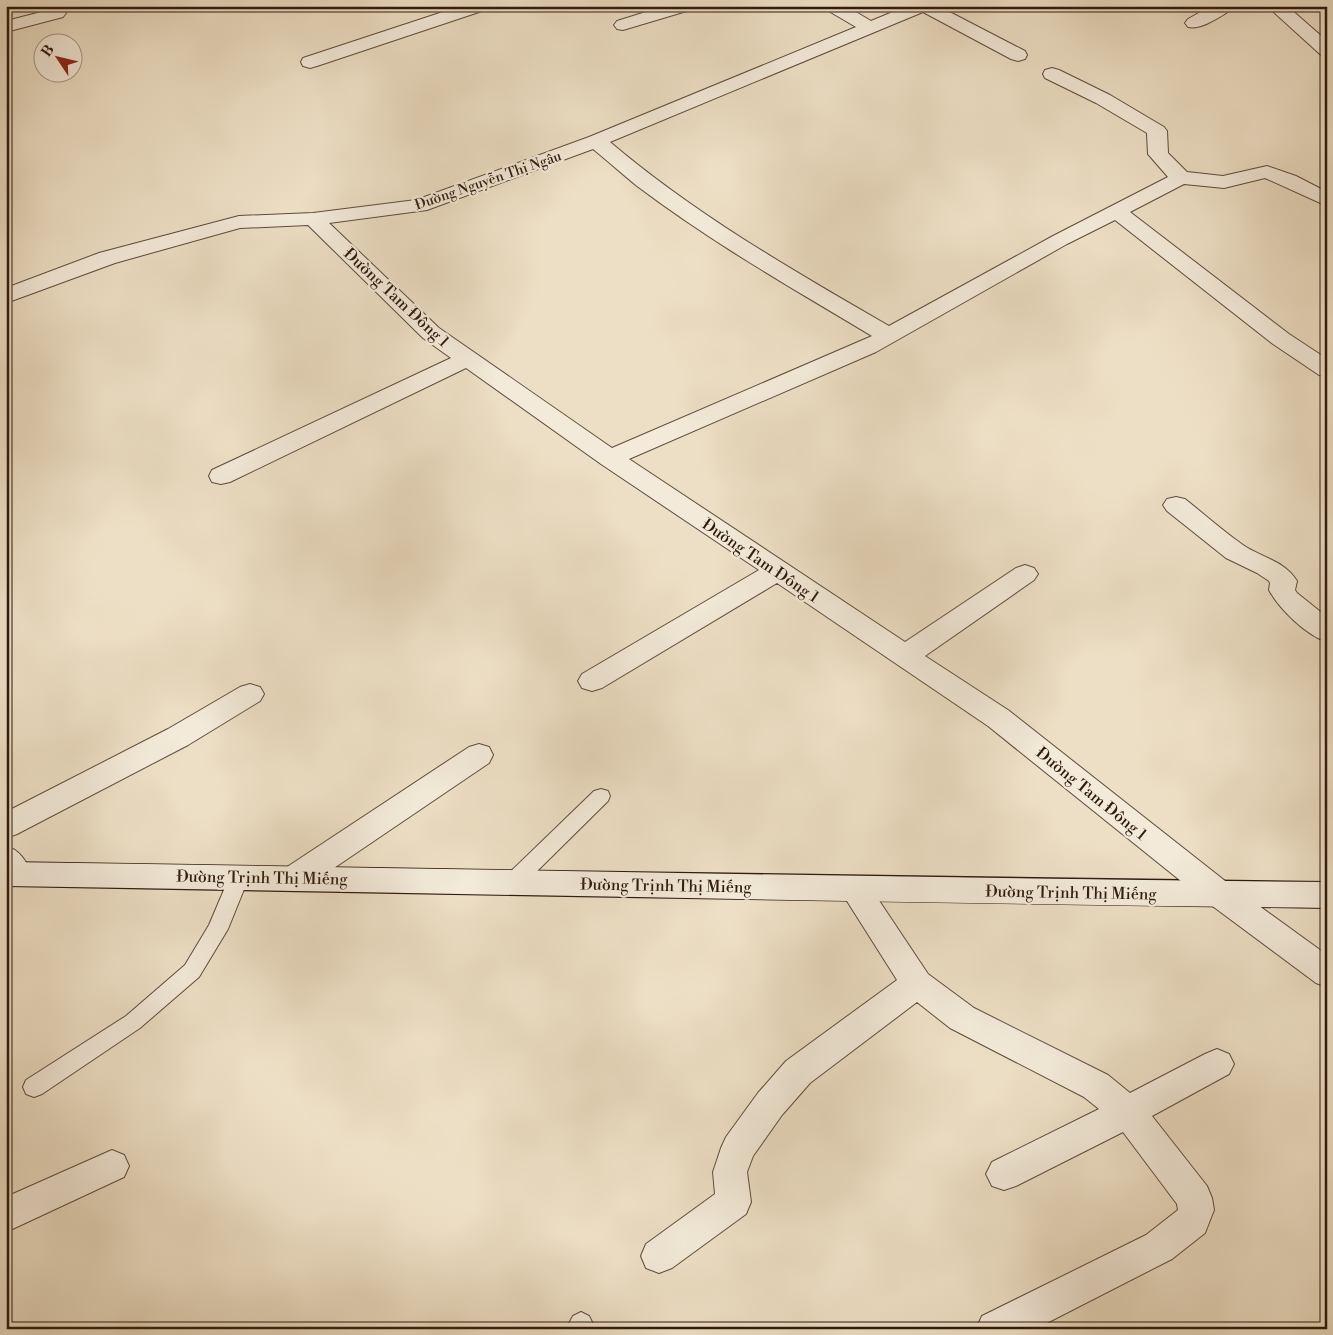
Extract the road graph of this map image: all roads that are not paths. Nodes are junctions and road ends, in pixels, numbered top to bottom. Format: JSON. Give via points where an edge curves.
{"nodes":[{"id":1,"x":479,"y":6,"type":"edge"},
{"id":2,"x":684,"y":6,"type":"edge"},
{"id":3,"x":833,"y":6,"type":"edge"},
{"id":4,"x":924,"y":6,"type":"edge"},
{"id":5,"x":1226,"y":6,"type":"edge"},
{"id":6,"x":1276,"y":6,"type":"edge"},
{"id":7,"x":57,"y":13,"type":"dead end"},
{"id":8,"x":1194,"y":23,"type":"dead end"},
{"id":9,"x":623,"y":25,"type":"dead end"},
{"id":10,"x":6,"y":27,"type":"edge"},
{"id":11,"x":869,"y":27,"type":"junction"},
{"id":12,"x":1327,"y":51,"type":"edge"},
{"id":13,"x":1018,"y":55,"type":"dead end"},
{"id":14,"x":310,"y":62,"type":"dead end"},
{"id":15,"x":1052,"y":74,"type":"dead end"},
{"id":16,"x":596,"y":141,"type":"junction"},
{"id":17,"x":1180,"y":178,"type":"junction"},
{"id":18,"x":1327,"y":200,"type":"edge"},
{"id":19,"x":1116,"y":211,"type":"junction"},
{"id":20,"x":313,"y":219,"type":"junction"},
{"id":21,"x":10,"y":290,"type":"edge"},
{"id":22,"x":889,"y":336,"type":"junction"},
{"id":23,"x":467,"y":359,"type":"junction"},
{"id":24,"x":1327,"y":370,"type":"edge"},
{"id":25,"x":610,"y":458,"type":"junction"},
{"id":26,"x":221,"y":476,"type":"dead end"},
{"id":27,"x":1176,"y":505,"type":"dead end"},
{"id":28,"x":777,"y":571,"type":"junction"},
{"id":29,"x":1025,"y":574,"type":"dead end"},
{"id":30,"x":1327,"y":632,"type":"edge"},
{"id":31,"x":905,"y":656,"type":"junction"},
{"id":32,"x":592,"y":681,"type":"dead end"},
{"id":33,"x":250,"y":694,"type":"dead end"},
{"id":34,"x":479,"y":755,"type":"dead end"},
{"id":35,"x":601,"y":796,"type":"dead end"},
{"id":36,"x":6,"y":826,"type":"edge"},
{"id":37,"x":10,"y":869,"type":"edge"},
{"id":38,"x":239,"y":877,"type":"junction"},
{"id":39,"x":295,"y":878,"type":"junction"},
{"id":40,"x":513,"y":882,"type":"junction"},
{"id":41,"x":855,"y":890,"type":"junction"},
{"id":42,"x":1218,"y":893,"type":"junction"},
{"id":43,"x":1327,"y":895,"type":"edge"},
{"id":44,"x":1327,"y":973,"type":"edge"},
{"id":45,"x":917,"y":984,"type":"junction"},
{"id":46,"x":1217,"y":1064,"type":"dead end"},
{"id":47,"x":34,"y":1087,"type":"dead end"},
{"id":48,"x":1128,"y":1112,"type":"junction"},
{"id":49,"x":112,"y":1166,"type":"dead end"},
{"id":50,"x":1004,"y":1174,"type":"dead end"},
{"id":51,"x":6,"y":1215,"type":"edge"},
{"id":52,"x":659,"y":1256,"type":"dead end"},
{"id":53,"x":995,"y":1329,"type":"edge"}],
"edges":[{"from":1,"to":14,"type":"street"},
{"from":2,"to":9,"type":"street"},
{"from":3,"to":11,"type":"street"},
{"from":4,"to":11,"type":"street","name":"Đường Nguyễn Thị Ngâu"},
{"from":4,"to":13,"type":"street"},
{"from":5,"to":8,"type":"street"},
{"from":6,"to":12,"type":"street"},
{"from":7,"to":10,"type":"street"},
{"from":11,"to":16,"type":"street","name":"Đường Nguyễn Thị Ngâu"},
{"from":15,"to":17,"type":"street","via":[[1103,99],[1157,132],[1158,154]]},
{"from":16,"to":20,"type":"street","name":"Đường Nguyễn Thị Ngâu","via":[[420,206]]},
{"from":16,"to":22,"type":"street","via":[[645,182],[730,240]]},
{"from":17,"to":18,"type":"street","via":[[1224,182],[1267,172]]},
{"from":17,"to":19,"type":"street"},
{"from":19,"to":22,"type":"street"},
{"from":19,"to":24,"type":"street"},
{"from":20,"to":21,"type":"street","name":"Đường Nguyễn Thị Ngâu","via":[[239,222],[107,258]]},
{"from":20,"to":23,"type":"street","name":"Đường Tam Đông 1","via":[[430,333]]},
{"from":22,"to":25,"type":"street","via":[[868,348]]},
{"from":23,"to":25,"type":"street","name":"Đường Tam Đông 1"},
{"from":23,"to":26,"type":"street"},
{"from":25,"to":28,"type":"street","name":"Đường Tam Đông 1"},
{"from":27,"to":30,"type":"street","via":[[1235,552],[1277,573],[1284,582],[1282,590],[1287,599]]},
{"from":28,"to":31,"type":"street","name":"Đường Tam Đông 1"},
{"from":28,"to":32,"type":"street"},
{"from":29,"to":31,"type":"street"},
{"from":31,"to":42,"type":"street","name":"Đường Tam Đông 1","via":[[998,718]]},
{"from":33,"to":36,"type":"street","via":[[178,737]]},
{"from":34,"to":39,"type":"street"},
{"from":35,"to":40,"type":"lane"},
{"from":37,"to":38,"type":"street","name":"Đường Trịnh Thị Miếng"},
{"from":38,"to":39,"type":"street","name":"Đường Trịnh Thị Miếng"},
{"from":38,"to":47,"type":"lane","via":[[218,929],[192,971],[133,1022]]},
{"from":39,"to":40,"type":"street","name":"Đường Trịnh Thị Miếng"},
{"from":40,"to":41,"type":"street","name":"Đường Trịnh Thị Miếng"},
{"from":41,"to":42,"type":"street","name":"Đường Trịnh Thị Miếng"},
{"from":41,"to":45,"type":"street"},
{"from":42,"to":43,"type":"street","name":"Đường Trịnh Thị Miếng"},
{"from":42,"to":44,"type":"street","name":"Đường Tam Đông 1"},
{"from":45,"to":48,"type":"street","via":[[962,1018],[1096,1086]]},
{"from":45,"to":52,"type":"street","via":[[798,1072],[738,1148],[730,1172],[733,1202]]},
{"from":46,"to":48,"type":"street"},
{"from":48,"to":50,"type":"street"},
{"from":48,"to":53,"type":"street","via":[[1194,1198],[1196,1210],[1192,1221],[1158,1247]]},
{"from":49,"to":51,"type":"street"}]}
